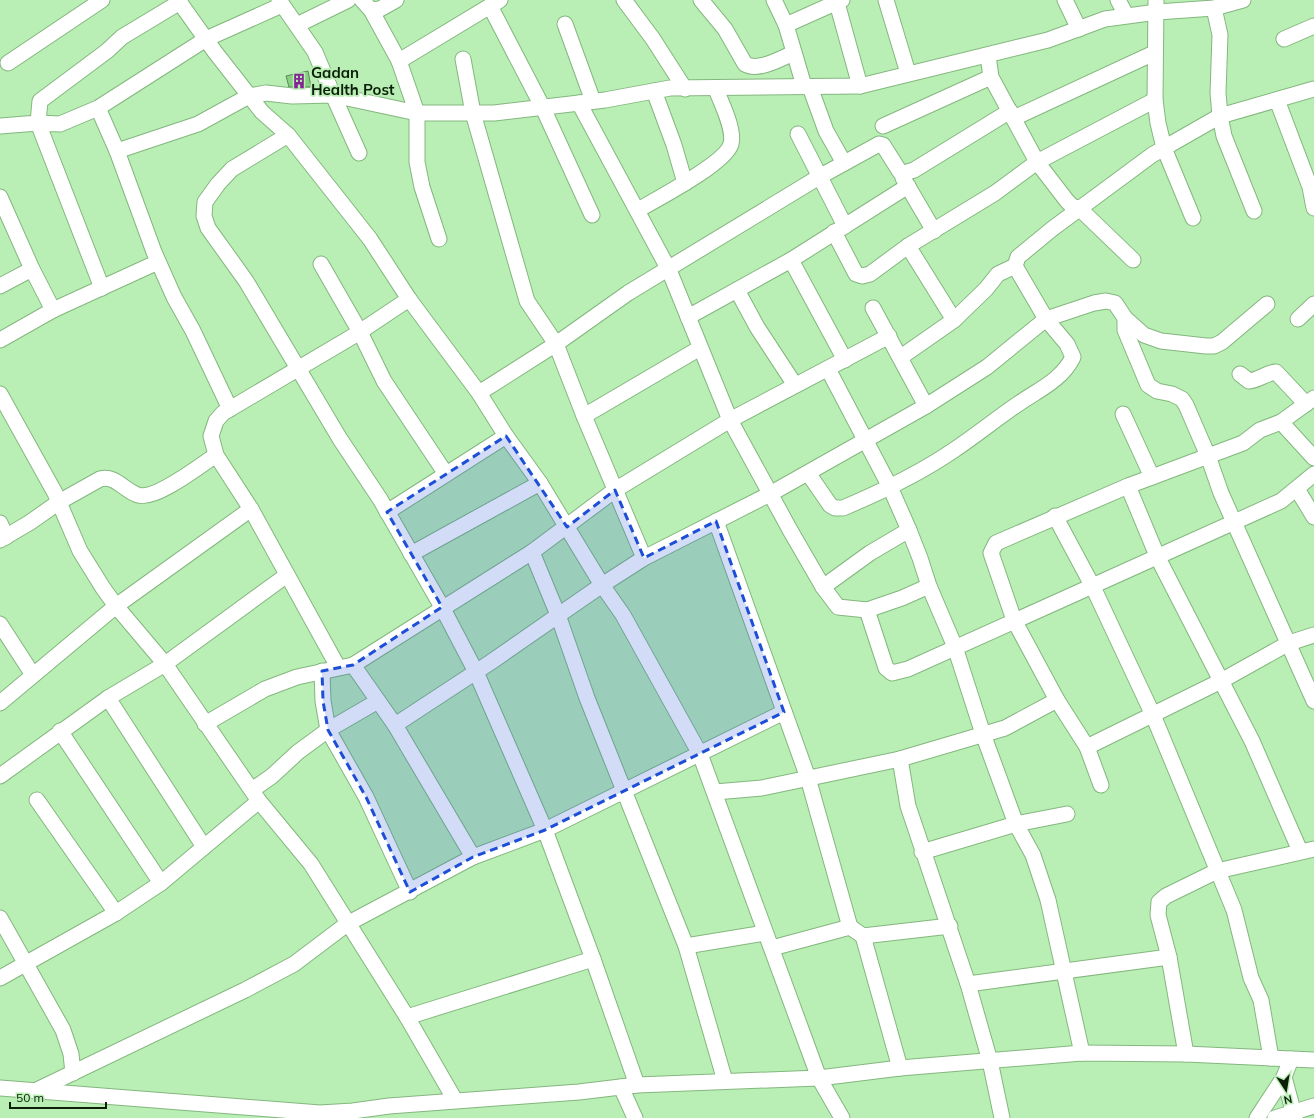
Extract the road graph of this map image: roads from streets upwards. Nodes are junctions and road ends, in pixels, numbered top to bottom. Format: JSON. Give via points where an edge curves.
{"nodes":[{"id":1,"x":102,"y":0,"type":"edge"},
{"id":2,"x":348,"y":0,"type":"edge"},
{"id":3,"x":396,"y":0,"type":"edge"},
{"id":4,"x":624,"y":0,"type":"edge"},
{"id":5,"x":701,"y":0,"type":"edge"},
{"id":6,"x":774,"y":0,"type":"edge"},
{"id":7,"x":886,"y":0,"type":"edge"},
{"id":8,"x":1065,"y":0,"type":"edge"},
{"id":9,"x":1118,"y":0,"type":"edge"},
{"id":10,"x":1243,"y":0,"type":"edge"},
{"id":11,"x":179,"y":1,"type":"edge"},
{"id":12,"x":840,"y":1,"type":"edge"},
{"id":13,"x":281,"y":2,"type":"edge"},
{"id":14,"x":495,"y":3,"type":"edge"},
{"id":15,"x":367,"y":5,"type":"edge"},
{"id":16,"x":1156,"y":6,"type":"edge"},
{"id":17,"x":1214,"y":8,"type":"junction"},
{"id":18,"x":1126,"y":15,"type":"junction"},
{"id":19,"x":565,"y":24,"type":"dead end"},
{"id":20,"x":297,"y":25,"type":"junction"},
{"id":21,"x":786,"y":25,"type":"junction"},
{"id":22,"x":1314,"y":26,"type":"edge"},
{"id":23,"x":1079,"y":29,"type":"junction"},
{"id":24,"x":206,"y":39,"type":"junction"},
{"id":25,"x":1284,"y":39,"type":"dead end"},
{"id":26,"x":794,"y":52,"type":"junction"},
{"id":27,"x":1154,"y":53,"type":"junction"},
{"id":28,"x":988,"y":56,"type":"junction"},
{"id":29,"x":463,"y":59,"type":"dead end"},
{"id":30,"x":399,"y":61,"type":"junction"},
{"id":31,"x":8,"y":63,"type":"dead end"},
{"id":32,"x":908,"y":73,"type":"junction"},
{"id":33,"x":992,"y":77,"type":"junction"},
{"id":34,"x":807,"y":86,"type":"junction"},
{"id":35,"x":860,"y":86,"type":"junction"},
{"id":36,"x":685,"y":89,"type":"junction"},
{"id":37,"x":716,"y":89,"type":"junction"},
{"id":38,"x":1314,"y":89,"type":"edge"},
{"id":39,"x":654,"y":91,"type":"junction"},
{"id":40,"x":333,"y":95,"type":"junction"},
{"id":41,"x":249,"y":96,"type":"junction"},
{"id":42,"x":1155,"y":100,"type":"junction"},
{"id":43,"x":1277,"y":100,"type":"junction"},
{"id":44,"x":586,"y":102,"type":"junction"},
{"id":45,"x":98,"y":108,"type":"junction"},
{"id":46,"x":543,"y":108,"type":"junction"},
{"id":47,"x":417,"y":113,"type":"junction"},
{"id":48,"x":474,"y":113,"type":"junction"},
{"id":49,"x":1012,"y":114,"type":"junction"},
{"id":50,"x":1220,"y":116,"type":"junction"},
{"id":51,"x":38,"y":123,"type":"junction"},
{"id":52,"x":0,"y":126,"type":"edge"},
{"id":53,"x":883,"y":126,"type":"dead end"},
{"id":54,"x":798,"y":134,"type":"dead end"},
{"id":55,"x":288,"y":135,"type":"junction"},
{"id":56,"x":1164,"y":148,"type":"junction"},
{"id":57,"x":117,"y":151,"type":"junction"},
{"id":58,"x":358,"y":153,"type":"dead end"},
{"id":59,"x":1037,"y":162,"type":"junction"},
{"id":60,"x":844,"y":163,"type":"junction"},
{"id":61,"x":900,"y":172,"type":"junction"},
{"id":62,"x":819,"y":177,"type":"junction"},
{"id":63,"x":685,"y":183,"type":"junction"},
{"id":64,"x":908,"y":186,"type":"junction"},
{"id":65,"x":0,"y":197,"type":"edge"},
{"id":66,"x":1314,"y":208,"type":"edge"},
{"id":67,"x":1080,"y":209,"type":"junction"},
{"id":68,"x":638,"y":210,"type":"junction"},
{"id":69,"x":1254,"y":212,"type":"dead end"},
{"id":70,"x":592,"y":215,"type":"dead end"},
{"id":71,"x":1193,"y":218,"type":"dead end"},
{"id":72,"x":840,"y":229,"type":"junction"},
{"id":73,"x":934,"y":231,"type":"junction"},
{"id":74,"x":440,"y":239,"type":"dead end"},
{"id":75,"x":908,"y":246,"type":"junction"},
{"id":76,"x":790,"y":260,"type":"junction"},
{"id":77,"x":1132,"y":260,"type":"dead end"},
{"id":78,"x":158,"y":262,"type":"junction"},
{"id":79,"x":321,"y":264,"type":"dead end"},
{"id":80,"x":1015,"y":266,"type":"junction"},
{"id":81,"x":32,"y":269,"type":"junction"},
{"id":82,"x":668,"y":270,"type":"junction"},
{"id":83,"x":0,"y":286,"type":"edge"},
{"id":84,"x":102,"y":288,"type":"junction"},
{"id":85,"x":738,"y":290,"type":"junction"},
{"id":86,"x":409,"y":299,"type":"junction"},
{"id":87,"x":1267,"y":304,"type":"dead end"},
{"id":88,"x":1314,"y":304,"type":"edge"},
{"id":89,"x":873,"y":308,"type":"dead end"},
{"id":90,"x":53,"y":310,"type":"junction"},
{"id":91,"x":688,"y":317,"type":"junction"},
{"id":92,"x":1125,"y":318,"type":"junction"},
{"id":93,"x":1046,"y":319,"type":"junction"},
{"id":94,"x":1298,"y":319,"type":"dead end"},
{"id":95,"x":954,"y":320,"type":"junction"},
{"id":96,"x":360,"y":332,"type":"junction"},
{"id":97,"x":889,"y":336,"type":"junction"},
{"id":98,"x":0,"y":340,"type":"edge"},
{"id":99,"x":556,"y":344,"type":"junction"},
{"id":100,"x":700,"y":348,"type":"junction"},
{"id":101,"x":901,"y":357,"type":"junction"},
{"id":102,"x":845,"y":360,"type":"junction"},
{"id":103,"x":299,"y":368,"type":"junction"},
{"id":104,"x":828,"y":368,"type":"junction"},
{"id":105,"x":1240,"y":374,"type":"dead end"},
{"id":106,"x":795,"y":385,"type":"junction"},
{"id":107,"x":479,"y":393,"type":"junction"},
{"id":108,"x":0,"y":394,"type":"edge"},
{"id":109,"x":1312,"y":400,"type":"edge"},
{"id":110,"x":926,"y":406,"type":"junction"},
{"id":111,"x":230,"y":409,"type":"junction"},
{"id":112,"x":1123,"y":414,"type":"dead end"},
{"id":113,"x":584,"y":416,"type":"junction"},
{"id":114,"x":730,"y":420,"type":"junction"},
{"id":115,"x":1282,"y":422,"type":"junction"},
{"id":116,"x":506,"y":436,"type":"junction"},
{"id":117,"x":865,"y":439,"type":"junction"},
{"id":118,"x":216,"y":455,"type":"junction"},
{"id":119,"x":1208,"y":456,"type":"junction"},
{"id":120,"x":1314,"y":458,"type":"edge"},
{"id":121,"x":808,"y":473,"type":"junction"},
{"id":122,"x":446,"y":474,"type":"junction"},
{"id":123,"x":1314,"y":474,"type":"edge"},
{"id":124,"x":1152,"y":477,"type":"junction"},
{"id":125,"x":540,"y":483,"type":"junction"},
{"id":126,"x":1128,"y":486,"type":"junction"},
{"id":127,"x":890,"y":487,"type":"junction"},
{"id":128,"x":1297,"y":489,"type":"junction"},
{"id":129,"x":615,"y":490,"type":"junction"},
{"id":130,"x":770,"y":494,"type":"junction"},
{"id":131,"x":59,"y":502,"type":"junction"},
{"id":132,"x":251,"y":509,"type":"junction"},
{"id":133,"x":387,"y":512,"type":"junction"},
{"id":134,"x":1055,"y":516,"type":"junction"},
{"id":135,"x":1314,"y":517,"type":"edge"},
{"id":136,"x":716,"y":521,"type":"junction"},
{"id":137,"x":1234,"y":522,"type":"junction"},
{"id":138,"x":0,"y":523,"type":"edge"},
{"id":139,"x":566,"y":527,"type":"junction"},
{"id":140,"x":909,"y":530,"type":"junction"},
{"id":141,"x":3,"y":539,"type":"edge"},
{"id":142,"x":532,"y":552,"type":"junction"},
{"id":143,"x":412,"y":554,"type":"junction"},
{"id":144,"x":644,"y":558,"type":"junction"},
{"id":145,"x":1158,"y":558,"type":"junction"},
{"id":146,"x":287,"y":575,"type":"junction"},
{"id":147,"x":602,"y":585,"type":"junction"},
{"id":148,"x":929,"y":586,"type":"junction"},
{"id":149,"x":823,"y":587,"type":"junction"},
{"id":150,"x":1093,"y":587,"type":"junction"},
{"id":151,"x":116,"y":606,"type":"junction"},
{"id":152,"x":442,"y":607,"type":"junction"},
{"id":153,"x":867,"y":610,"type":"junction"},
{"id":154,"x":558,"y":615,"type":"junction"},
{"id":155,"x":1014,"y":620,"type":"junction"},
{"id":156,"x":0,"y":624,"type":"edge"},
{"id":157,"x":1314,"y":635,"type":"edge"},
{"id":158,"x":1289,"y":643,"type":"junction"},
{"id":159,"x":955,"y":647,"type":"junction"},
{"id":160,"x":165,"y":664,"type":"junction"},
{"id":161,"x":353,"y":665,"type":"junction"},
{"id":162,"x":338,"y":667,"type":"junction"},
{"id":163,"x":322,"y":671,"type":"junction"},
{"id":164,"x":476,"y":672,"type":"junction"},
{"id":165,"x":33,"y":675,"type":"junction"},
{"id":166,"x":1221,"y":681,"type":"junction"},
{"id":167,"x":108,"y":698,"type":"junction"},
{"id":168,"x":1057,"y":700,"type":"junction"},
{"id":169,"x":378,"y":701,"type":"junction"},
{"id":170,"x":1314,"y":702,"type":"edge"},
{"id":171,"x":0,"y":703,"type":"edge"},
{"id":172,"x":784,"y":712,"type":"junction"},
{"id":173,"x":1153,"y":715,"type":"junction"},
{"id":174,"x":206,"y":724,"type":"junction"},
{"id":175,"x":395,"y":724,"type":"junction"},
{"id":176,"x":328,"y":730,"type":"junction"},
{"id":177,"x":60,"y":731,"type":"junction"},
{"id":178,"x":983,"y":734,"type":"junction"},
{"id":179,"x":1087,"y":747,"type":"junction"},
{"id":180,"x":700,"y":754,"type":"junction"},
{"id":181,"x":900,"y":759,"type":"junction"},
{"id":182,"x":0,"y":776,"type":"edge"},
{"id":183,"x":808,"y":778,"type":"junction"},
{"id":184,"x":1101,"y":785,"type":"dead end"},
{"id":185,"x":624,"y":790,"type":"junction"},
{"id":186,"x":715,"y":792,"type":"junction"},
{"id":187,"x":255,"y":795,"type":"junction"},
{"id":188,"x":37,"y":800,"type":"dead end"},
{"id":189,"x":1067,"y":814,"type":"dead end"},
{"id":190,"x":1016,"y":824,"type":"junction"},
{"id":191,"x":545,"y":830,"type":"junction"},
{"id":192,"x":204,"y":847,"type":"junction"},
{"id":193,"x":1307,"y":850,"type":"edge"},
{"id":194,"x":922,"y":852,"type":"junction"},
{"id":195,"x":474,"y":857,"type":"junction"},
{"id":196,"x":1217,"y":871,"type":"junction"},
{"id":197,"x":160,"y":883,"type":"junction"},
{"id":198,"x":410,"y":892,"type":"junction"},
{"id":199,"x":116,"y":912,"type":"junction"},
{"id":200,"x":0,"y":918,"type":"edge"},
{"id":201,"x":347,"y":924,"type":"junction"},
{"id":202,"x":950,"y":926,"type":"junction"},
{"id":203,"x":850,"y":927,"type":"junction"},
{"id":204,"x":765,"y":933,"type":"junction"},
{"id":205,"x":863,"y":936,"type":"junction"},
{"id":206,"x":686,"y":946,"type":"junction"},
{"id":207,"x":772,"y":948,"type":"junction"},
{"id":208,"x":1169,"y":957,"type":"junction"},
{"id":209,"x":593,"y":959,"type":"junction"},
{"id":210,"x":26,"y":964,"type":"junction"},
{"id":211,"x":1065,"y":971,"type":"junction"},
{"id":212,"x":0,"y":978,"type":"edge"},
{"id":213,"x":968,"y":984,"type":"junction"},
{"id":214,"x":407,"y":1017,"type":"junction"},
{"id":215,"x":1082,"y":1052,"type":"junction"},
{"id":216,"x":1186,"y":1054,"type":"junction"},
{"id":217,"x":1271,"y":1058,"type":"junction"},
{"id":218,"x":1291,"y":1059,"type":"junction"},
{"id":219,"x":1314,"y":1060,"type":"edge"},
{"id":220,"x":990,"y":1061,"type":"junction"},
{"id":221,"x":900,"y":1068,"type":"junction"},
{"id":222,"x":73,"y":1073,"type":"junction"},
{"id":223,"x":819,"y":1078,"type":"junction"},
{"id":224,"x":1284,"y":1078,"type":"junction"},
{"id":225,"x":726,"y":1081,"type":"junction"},
{"id":226,"x":637,"y":1085,"type":"junction"},
{"id":227,"x":2,"y":1086,"type":"edge"},
{"id":228,"x":621,"y":1087,"type":"junction"},
{"id":229,"x":35,"y":1090,"type":"junction"},
{"id":230,"x":455,"y":1100,"type":"junction"},
{"id":231,"x":1314,"y":1106,"type":"edge"},
{"id":232,"x":349,"y":1115,"type":"edge"},
{"id":233,"x":1294,"y":1115,"type":"edge"},
{"id":234,"x":635,"y":1118,"type":"edge"},
{"id":235,"x":842,"y":1118,"type":"edge"},
{"id":236,"x":1002,"y":1118,"type":"edge"},
{"id":237,"x":1257,"y":1118,"type":"edge"},
{"id":238,"x":1275,"y":1118,"type":"edge"}],
"edges":[{"from":1,"to":31,"type":"street"},
{"from":2,"to":20,"type":"street"},
{"from":3,"to":15,"type":"street","via":[[380,9]]},
{"from":4,"to":36,"type":"street"},
{"from":5,"to":26,"type":"street","via":[[725,28],[745,64],[762,66]]},
{"from":6,"to":21,"type":"street"},
{"from":7,"to":32,"type":"street"},
{"from":8,"to":23,"type":"street"},
{"from":9,"to":18,"type":"street"},
{"from":10,"to":17,"type":"street"},
{"from":11,"to":24,"type":"street"},
{"from":11,"to":51,"type":"street","via":[[122,37],[40,101]]},
{"from":12,"to":21,"type":"street"},
{"from":12,"to":35,"type":"street"},
{"from":13,"to":20,"type":"street"},
{"from":13,"to":24,"type":"street"},
{"from":14,"to":30,"type":"street"},
{"from":14,"to":46,"type":"street"},
{"from":15,"to":30,"type":"street"},
{"from":16,"to":17,"type":"street"},
{"from":16,"to":18,"type":"street"},
{"from":16,"to":27,"type":"street"},
{"from":17,"to":50,"type":"street","via":[[1220,35]]},
{"from":18,"to":23,"type":"street","via":[[1105,19]]},
{"from":19,"to":44,"type":"street","via":[[575,47]]},
{"from":20,"to":40,"type":"street","via":[[315,52]]},
{"from":21,"to":26,"type":"street"},
{"from":22,"to":25,"type":"street"},
{"from":23,"to":28,"type":"street"},
{"from":24,"to":41,"type":"street"},
{"from":24,"to":45,"type":"street"},
{"from":26,"to":34,"type":"street"},
{"from":27,"to":42,"type":"street"},
{"from":27,"to":49,"type":"street"},
{"from":28,"to":32,"type":"street"},
{"from":28,"to":33,"type":"street"},
{"from":29,"to":48,"type":"street"},
{"from":30,"to":47,"type":"street"},
{"from":32,"to":35,"type":"street"},
{"from":33,"to":49,"type":"street"},
{"from":33,"to":53,"type":"street"},
{"from":34,"to":35,"type":"street"},
{"from":34,"to":37,"type":"street"},
{"from":34,"to":60,"type":"street","via":[[826,131]]},
{"from":36,"to":37,"type":"street"},
{"from":36,"to":39,"type":"street"},
{"from":37,"to":63,"type":"street","via":[[730,124],[732,144],[725,155]]},
{"from":38,"to":43,"type":"street"},
{"from":39,"to":44,"type":"street"},
{"from":39,"to":63,"type":"street"},
{"from":40,"to":41,"type":"street","via":[[292,96],[266,92]]},
{"from":40,"to":47,"type":"street"},
{"from":40,"to":58,"type":"street"},
{"from":41,"to":55,"type":"street","via":[[262,112]]},
{"from":41,"to":57,"type":"street","via":[[198,124]]},
{"from":42,"to":56,"type":"street"},
{"from":42,"to":59,"type":"street"},
{"from":43,"to":50,"type":"street"},
{"from":43,"to":66,"type":"street","via":[[1306,174]]},
{"from":44,"to":46,"type":"street"},
{"from":44,"to":68,"type":"street"},
{"from":45,"to":51,"type":"street","via":[[60,124]]},
{"from":45,"to":57,"type":"street"},
{"from":46,"to":48,"type":"street"},
{"from":46,"to":70,"type":"street"},
{"from":47,"to":48,"type":"street"},
{"from":47,"to":74,"type":"street","via":[[417,162],[422,187]]},
{"from":48,"to":99,"type":"street","via":[[525,295]]},
{"from":49,"to":59,"type":"street"},
{"from":49,"to":61,"type":"street","via":[[914,170]]},
{"from":50,"to":56,"type":"street"},
{"from":50,"to":69,"type":"street","via":[[1224,136]]},
{"from":51,"to":52,"type":"street"},
{"from":51,"to":84,"type":"street"},
{"from":54,"to":62,"type":"street"},
{"from":55,"to":86,"type":"street","via":[[358,223]]},
{"from":55,"to":103,"type":"street","via":[[232,169],[206,202],[204,216],[214,237],[246,281]]},
{"from":56,"to":67,"type":"street"},
{"from":56,"to":71,"type":"street"},
{"from":57,"to":78,"type":"street"},
{"from":59,"to":67,"type":"street","via":[[1067,201]]},
{"from":59,"to":73,"type":"street","via":[[996,193]]},
{"from":60,"to":61,"type":"street","via":[[879,144]]},
{"from":60,"to":62,"type":"street"},
{"from":61,"to":64,"type":"street"},
{"from":62,"to":72,"type":"street"},
{"from":62,"to":82,"type":"street"},
{"from":63,"to":68,"type":"street"},
{"from":64,"to":72,"type":"street"},
{"from":64,"to":73,"type":"street"},
{"from":65,"to":81,"type":"street"},
{"from":67,"to":77,"type":"street"},
{"from":67,"to":80,"type":"street","via":[[1018,258]]},
{"from":68,"to":82,"type":"street"},
{"from":72,"to":75,"type":"street","via":[[856,274],[862,276],[870,274]]},
{"from":72,"to":76,"type":"street"},
{"from":73,"to":75,"type":"street"},
{"from":75,"to":95,"type":"street"},
{"from":76,"to":85,"type":"street"},
{"from":76,"to":102,"type":"street"},
{"from":78,"to":84,"type":"street"},
{"from":78,"to":111,"type":"street"},
{"from":79,"to":96,"type":"street"},
{"from":80,"to":93,"type":"street"},
{"from":80,"to":95,"type":"street","via":[[998,274]]},
{"from":81,"to":83,"type":"street"},
{"from":81,"to":90,"type":"street"},
{"from":82,"to":91,"type":"street"},
{"from":82,"to":99,"type":"street","via":[[628,293]]},
{"from":84,"to":90,"type":"street"},
{"from":85,"to":91,"type":"street"},
{"from":85,"to":106,"type":"street","via":[[757,327]]},
{"from":86,"to":96,"type":"street"},
{"from":86,"to":107,"type":"street"},
{"from":87,"to":92,"type":"street","via":[[1214,346],[1161,341],[1144,335]]},
{"from":88,"to":94,"type":"street"},
{"from":89,"to":97,"type":"street"},
{"from":90,"to":98,"type":"street"},
{"from":91,"to":100,"type":"street"},
{"from":92,"to":93,"type":"street","via":[[1115,303],[1106,301]]},
{"from":92,"to":119,"type":"street","via":[[1125,330],[1148,385],[1157,391],[1182,399]]},
{"from":93,"to":110,"type":"street","via":[[987,367]]},
{"from":93,"to":127,"type":"street","via":[[1067,344],[1072,357],[1068,367],[1055,379],[953,451]]},
{"from":95,"to":101,"type":"street"},
{"from":96,"to":103,"type":"street"},
{"from":96,"to":122,"type":"street","via":[[397,402]]},
{"from":97,"to":101,"type":"street"},
{"from":97,"to":102,"type":"street"},
{"from":99,"to":107,"type":"street"},
{"from":99,"to":113,"type":"street"},
{"from":100,"to":113,"type":"street"},
{"from":100,"to":114,"type":"street"},
{"from":101,"to":110,"type":"street"},
{"from":102,"to":104,"type":"street"},
{"from":103,"to":111,"type":"street"},
{"from":103,"to":133,"type":"street","via":[[340,439]]},
{"from":104,"to":106,"type":"street"},
{"from":104,"to":117,"type":"street"},
{"from":105,"to":109,"type":"street","via":[[1249,381],[1276,372]]},
{"from":106,"to":114,"type":"street"},
{"from":107,"to":116,"type":"street"},
{"from":108,"to":131,"type":"street"},
{"from":109,"to":115,"type":"street"},
{"from":110,"to":117,"type":"street"},
{"from":111,"to":118,"type":"street","via":[[220,417],[213,428],[211,436]]},
{"from":112,"to":124,"type":"street"},
{"from":113,"to":129,"type":"street"},
{"from":114,"to":129,"type":"street"},
{"from":114,"to":130,"type":"street"},
{"from":115,"to":119,"type":"street","via":[[1260,430],[1243,443]]},
{"from":115,"to":120,"type":"street"},
{"from":116,"to":122,"type":"street"},
{"from":116,"to":125,"type":"street"},
{"from":117,"to":121,"type":"street"},
{"from":117,"to":127,"type":"street"},
{"from":118,"to":131,"type":"street","via":[[150,496],[137,495],[107,477]]},
{"from":118,"to":132,"type":"street"},
{"from":119,"to":124,"type":"street"},
{"from":119,"to":137,"type":"street"},
{"from":121,"to":127,"type":"street","via":[[830,505],[835,508],[843,508]]},
{"from":121,"to":130,"type":"street"},
{"from":122,"to":133,"type":"street"},
{"from":123,"to":128,"type":"street"},
{"from":124,"to":126,"type":"street"},
{"from":125,"to":139,"type":"street"},
{"from":125,"to":143,"type":"street"},
{"from":126,"to":134,"type":"street"},
{"from":126,"to":145,"type":"street"},
{"from":127,"to":140,"type":"street"},
{"from":128,"to":135,"type":"street"},
{"from":128,"to":137,"type":"street","via":[[1281,501]]},
{"from":129,"to":139,"type":"street"},
{"from":129,"to":144,"type":"street"},
{"from":130,"to":136,"type":"street"},
{"from":130,"to":149,"type":"street"},
{"from":131,"to":141,"type":"street","via":[[30,524]]},
{"from":131,"to":151,"type":"street","via":[[80,551]]},
{"from":132,"to":146,"type":"street"},
{"from":132,"to":151,"type":"street"},
{"from":133,"to":143,"type":"street"},
{"from":134,"to":150,"type":"street"},
{"from":134,"to":155,"type":"street","via":[[996,543],[991,553]]},
{"from":136,"to":144,"type":"street"},
{"from":136,"to":172,"type":"street"},
{"from":137,"to":145,"type":"street"},
{"from":137,"to":158,"type":"street"},
{"from":138,"to":141,"type":"street"},
{"from":139,"to":142,"type":"street"},
{"from":139,"to":147,"type":"street"},
{"from":140,"to":148,"type":"street"},
{"from":140,"to":149,"type":"street","via":[[870,553]]},
{"from":142,"to":152,"type":"street"},
{"from":142,"to":154,"type":"street"},
{"from":143,"to":152,"type":"street"},
{"from":144,"to":147,"type":"street"},
{"from":145,"to":150,"type":"street"},
{"from":145,"to":166,"type":"street"},
{"from":146,"to":160,"type":"street"},
{"from":146,"to":162,"type":"street"},
{"from":147,"to":154,"type":"street"},
{"from":147,"to":180,"type":"street","via":[[623,615]]},
{"from":148,"to":153,"type":"street"},
{"from":148,"to":159,"type":"street"},
{"from":149,"to":153,"type":"street","via":[[838,607]]},
{"from":150,"to":155,"type":"street"},
{"from":150,"to":173,"type":"street"},
{"from":151,"to":160,"type":"street"},
{"from":151,"to":165,"type":"street"},
{"from":152,"to":161,"type":"street"},
{"from":152,"to":164,"type":"street"},
{"from":153,"to":159,"type":"street","via":[[883,662],[892,673],[908,669]]},
{"from":154,"to":164,"type":"street"},
{"from":154,"to":185,"type":"street","via":[[586,698]]},
{"from":155,"to":159,"type":"street"},
{"from":155,"to":168,"type":"street"},
{"from":156,"to":165,"type":"street"},
{"from":157,"to":158,"type":"street"},
{"from":158,"to":166,"type":"street"},
{"from":158,"to":170,"type":"street"},
{"from":159,"to":178,"type":"street"},
{"from":160,"to":167,"type":"street"},
{"from":160,"to":174,"type":"street"},
{"from":161,"to":162,"type":"street"},
{"from":161,"to":169,"type":"street"},
{"from":162,"to":163,"type":"street"},
{"from":163,"to":174,"type":"street","via":[[265,689]]},
{"from":163,"to":176,"type":"street","via":[[322,701]]},
{"from":164,"to":175,"type":"street"},
{"from":164,"to":191,"type":"street"},
{"from":165,"to":171,"type":"street"},
{"from":166,"to":173,"type":"street"},
{"from":166,"to":193,"type":"street","via":[[1287,817]]},
{"from":167,"to":177,"type":"street"},
{"from":167,"to":192,"type":"street"},
{"from":168,"to":178,"type":"street","via":[[1005,728]]},
{"from":168,"to":179,"type":"street"},
{"from":169,"to":175,"type":"street"},
{"from":169,"to":176,"type":"street"},
{"from":172,"to":180,"type":"street"},
{"from":172,"to":183,"type":"street"},
{"from":173,"to":179,"type":"street"},
{"from":173,"to":196,"type":"street"},
{"from":174,"to":187,"type":"street"},
{"from":175,"to":195,"type":"street"},
{"from":176,"to":187,"type":"street","via":[[298,752]]},
{"from":176,"to":198,"type":"street","via":[[366,797]]},
{"from":177,"to":182,"type":"street"},
{"from":177,"to":197,"type":"street"},
{"from":178,"to":181,"type":"street"},
{"from":178,"to":190,"type":"street"},
{"from":179,"to":184,"type":"street"},
{"from":180,"to":185,"type":"street"},
{"from":180,"to":186,"type":"street"},
{"from":181,"to":183,"type":"street"},
{"from":181,"to":194,"type":"street","via":[[908,806]]},
{"from":183,"to":186,"type":"street","via":[[762,788]]},
{"from":183,"to":203,"type":"street"},
{"from":185,"to":191,"type":"street"},
{"from":185,"to":206,"type":"street"},
{"from":186,"to":204,"type":"street"},
{"from":187,"to":192,"type":"street"},
{"from":187,"to":201,"type":"street","via":[[312,864]]},
{"from":188,"to":199,"type":"street"},
{"from":189,"to":190,"type":"street"},
{"from":190,"to":194,"type":"street"},
{"from":190,"to":211,"type":"street","via":[[1033,855],[1048,900]]},
{"from":191,"to":195,"type":"street"},
{"from":191,"to":209,"type":"street"},
{"from":192,"to":197,"type":"street"},
{"from":193,"to":196,"type":"street"},
{"from":194,"to":202,"type":"street"},
{"from":195,"to":198,"type":"street"},
{"from":196,"to":208,"type":"street","via":[[1159,902],[1158,915]]},
{"from":196,"to":217,"type":"street","via":[[1234,910],[1251,978],[1261,1000]]},
{"from":197,"to":199,"type":"street"},
{"from":198,"to":201,"type":"street"},
{"from":199,"to":210,"type":"street"},
{"from":200,"to":210,"type":"street"},
{"from":201,"to":214,"type":"street"},
{"from":201,"to":222,"type":"street","via":[[294,964]]},
{"from":202,"to":205,"type":"street"},
{"from":202,"to":213,"type":"street"},
{"from":203,"to":205,"type":"street"},
{"from":203,"to":207,"type":"street"},
{"from":204,"to":206,"type":"street"},
{"from":204,"to":207,"type":"street"},
{"from":205,"to":221,"type":"street"},
{"from":206,"to":225,"type":"street"},
{"from":207,"to":223,"type":"street"},
{"from":208,"to":211,"type":"street"},
{"from":208,"to":216,"type":"street"},
{"from":209,"to":214,"type":"street"},
{"from":209,"to":226,"type":"street"},
{"from":210,"to":212,"type":"street"},
{"from":210,"to":222,"type":"street","via":[[63,1030],[71,1054]]},
{"from":211,"to":213,"type":"street"},
{"from":211,"to":215,"type":"street"},
{"from":213,"to":220,"type":"street"},
{"from":214,"to":230,"type":"street"},
{"from":215,"to":216,"type":"street"},
{"from":215,"to":220,"type":"street"},
{"from":216,"to":217,"type":"street"},
{"from":217,"to":218,"type":"street"},
{"from":218,"to":219,"type":"street"},
{"from":218,"to":224,"type":"street"},
{"from":220,"to":221,"type":"street"},
{"from":220,"to":236,"type":"street"},
{"from":221,"to":223,"type":"street"},
{"from":222,"to":229,"type":"street"},
{"from":223,"to":225,"type":"street"},
{"from":223,"to":235,"type":"street"},
{"from":224,"to":233,"type":"street"},
{"from":224,"to":237,"type":"street"},
{"from":225,"to":226,"type":"street"},
{"from":226,"to":228,"type":"street"},
{"from":227,"to":229,"type":"street"},
{"from":228,"to":230,"type":"street"},
{"from":228,"to":234,"type":"street"},
{"from":229,"to":232,"type":"street"},
{"from":230,"to":232,"type":"street","via":[[389,1106]]},
{"from":231,"to":233,"type":"street"},
{"from":233,"to":238,"type":"street"}]}
